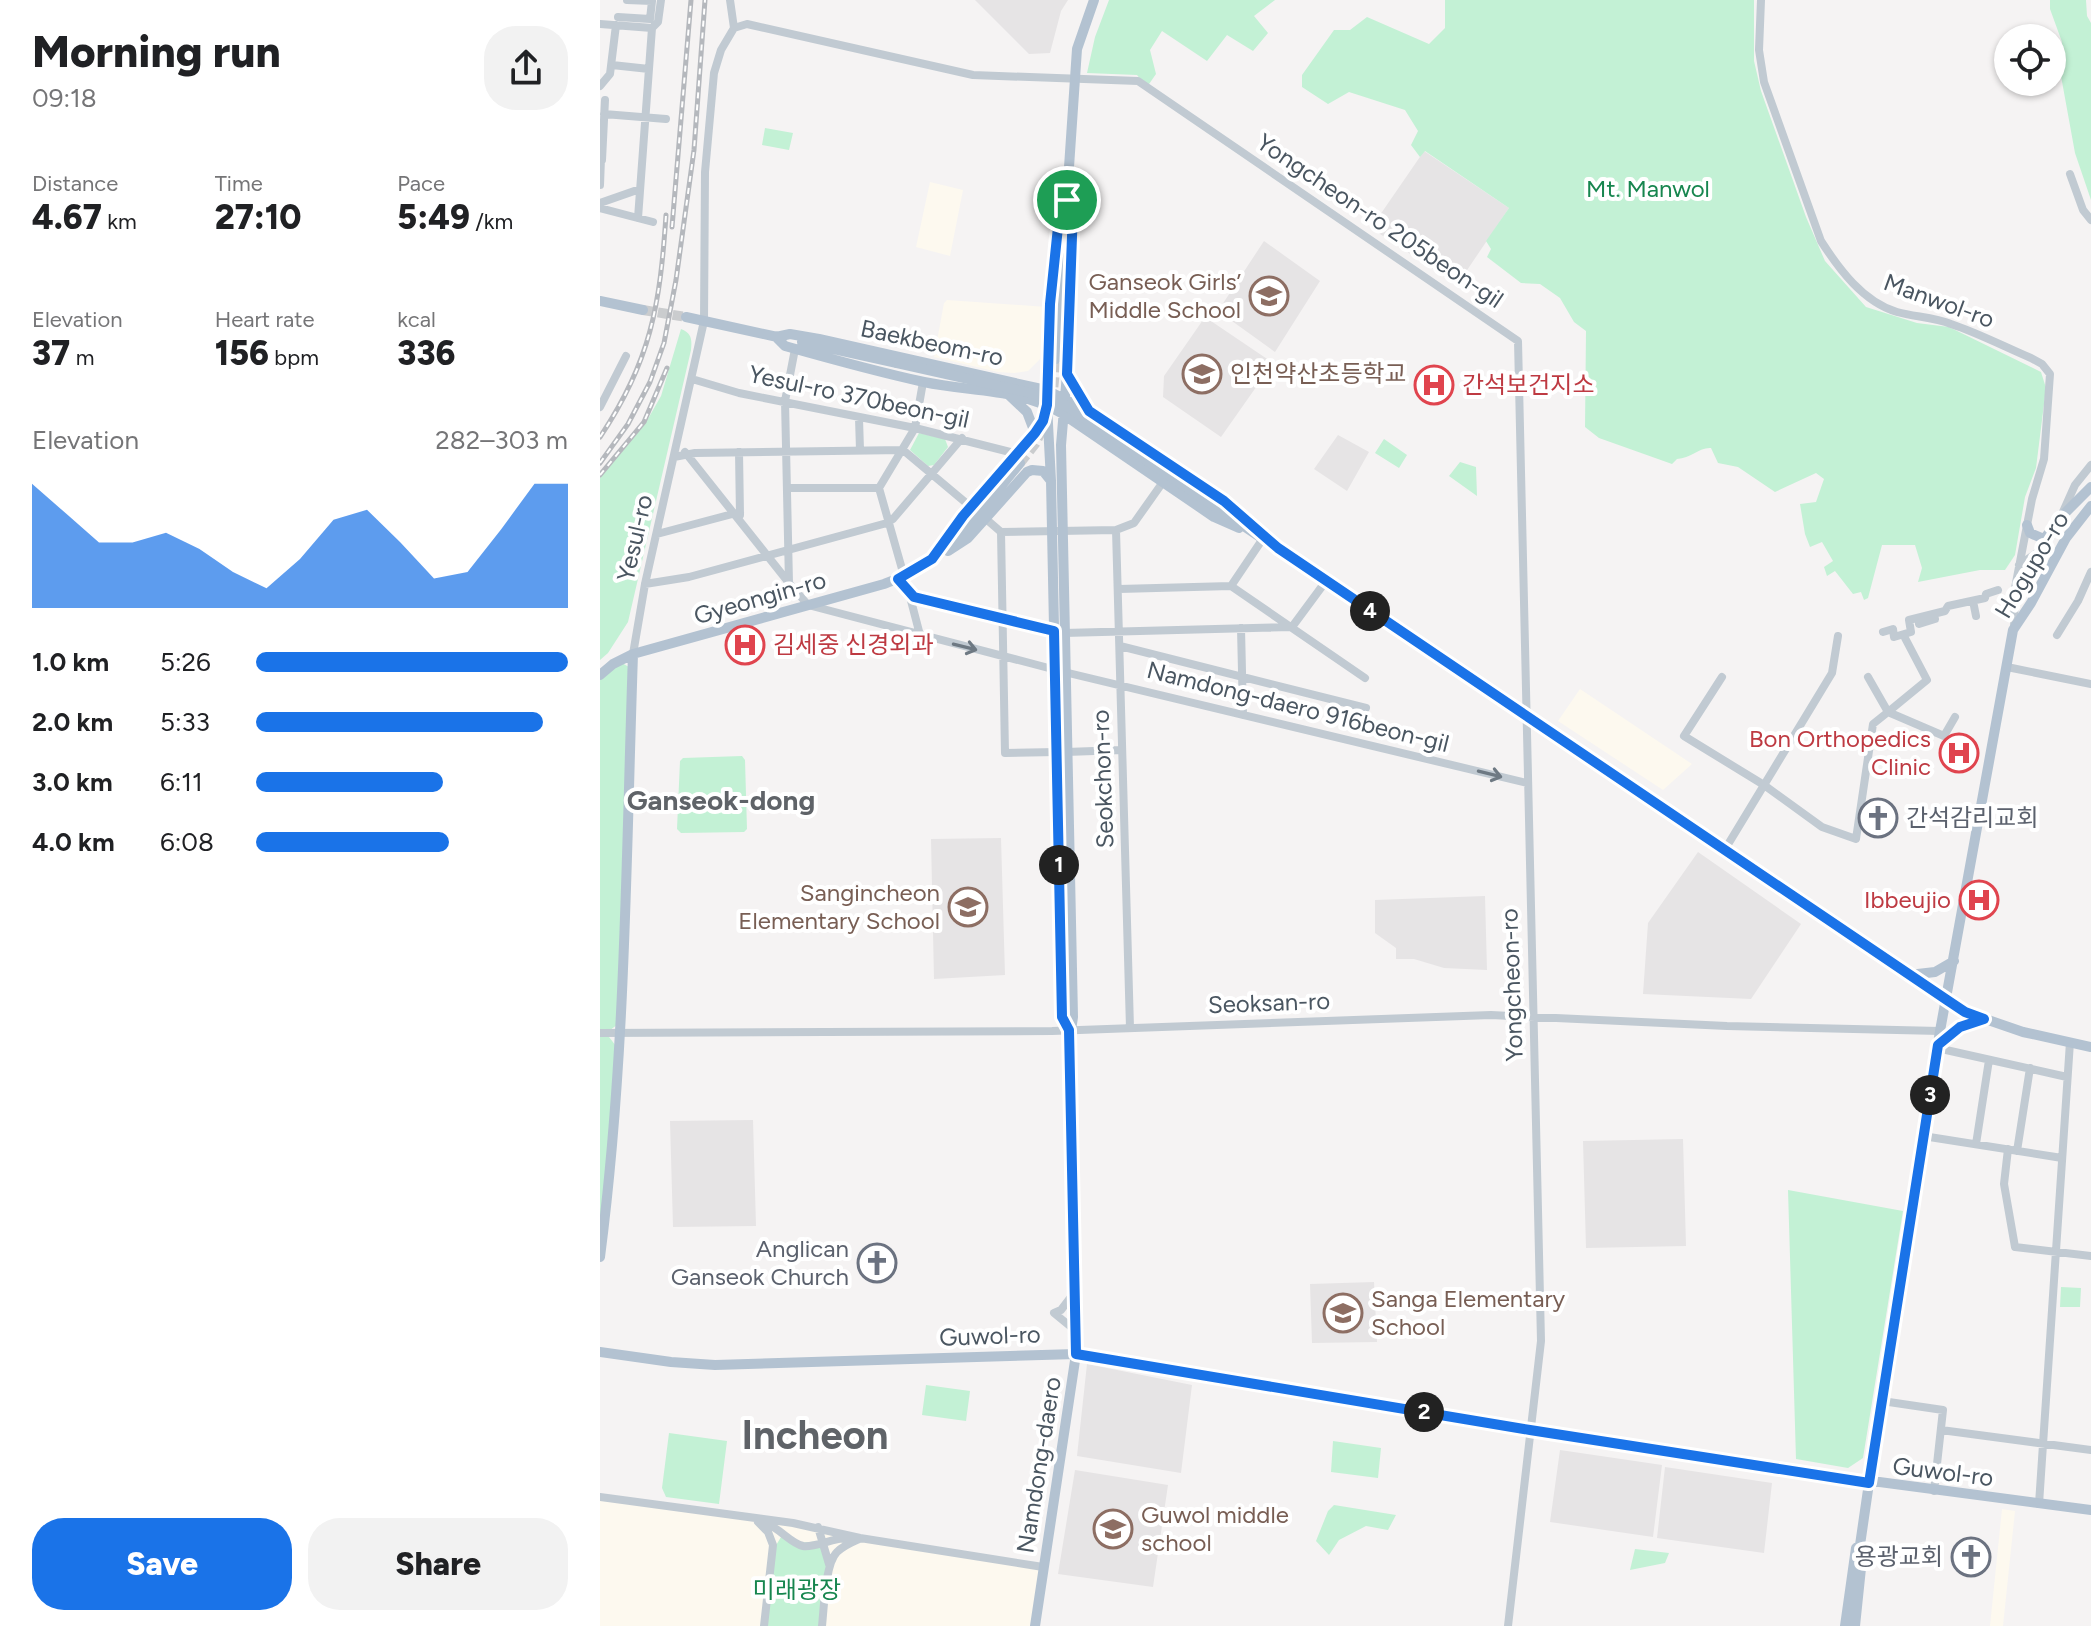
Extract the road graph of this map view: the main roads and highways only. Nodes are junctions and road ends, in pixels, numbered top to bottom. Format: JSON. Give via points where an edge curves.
{"nodes":[{"id":1,"x":1094,"y":0,"type":"edge"},
{"id":2,"x":600,"y":301,"type":"edge"},
{"id":3,"x":643,"y":310,"type":"tunnel mouth"},
{"id":4,"x":686,"y":317,"type":"tunnel mouth"},
{"id":5,"x":776,"y":337,"type":"junction"},
{"id":6,"x":1054,"y":361,"type":"junction"},
{"id":7,"x":1070,"y":378,"type":"junction"},
{"id":8,"x":1023,"y":384,"type":"junction"},
{"id":9,"x":1046,"y":390,"type":"junction"},
{"id":10,"x":1007,"y":394,"type":"junction"},
{"id":11,"x":1064,"y":398,"type":"junction"},
{"id":12,"x":1047,"y":405,"type":"junction"},
{"id":13,"x":1089,"y":411,"type":"junction"},
{"id":14,"x":1063,"y":414,"type":"junction"},
{"id":15,"x":1083,"y":428,"type":"junction"},
{"id":16,"x":1035,"y":433,"type":"junction"},
{"id":17,"x":1061,"y":445,"type":"junction"},
{"id":18,"x":1020,"y":462,"type":"junction"},
{"id":19,"x":1051,"y":481,"type":"junction"},
{"id":20,"x":2091,"y":487,"type":"edge"},
{"id":21,"x":2091,"y":506,"type":"edge"},
{"id":22,"x":2027,"y":525,"type":"road end"},
{"id":23,"x":1057,"y":532,"type":"junction"},
{"id":24,"x":1267,"y":542,"type":"junction"},
{"id":25,"x":932,"y":559,"type":"junction"},
{"id":26,"x":633,"y":654,"type":"junction"},
{"id":27,"x":600,"y":675,"type":"edge"},
{"id":28,"x":1954,"y":961,"type":"junction"},
{"id":29,"x":1909,"y":975,"type":"junction"},
{"id":30,"x":1947,"y":1000,"type":"junction"},
{"id":31,"x":1984,"y":1019,"type":"junction"},
{"id":32,"x":1938,"y":1046,"type":"junction"},
{"id":33,"x":2091,"y":1047,"type":"edge"},
{"id":34,"x":600,"y":1257,"type":"edge"},
{"id":35,"x":600,"y":1352,"type":"edge"},
{"id":36,"x":1076,"y":1354,"type":"junction"},
{"id":37,"x":1869,"y":1483,"type":"junction"},
{"id":38,"x":2091,"y":1510,"type":"edge"},
{"id":39,"x":1860,"y":1545,"type":"junction"},
{"id":40,"x":1035,"y":1626,"type":"edge"},
{"id":41,"x":1845,"y":1626,"type":"edge"},
{"id":42,"x":1855,"y":1626,"type":"edge"}],
"edges":[{"from":1,"to":6,"type":"main road","via":[[1077,49]]},
{"from":2,"to":3,"type":"main road"},
{"from":4,"to":5,"type":"main road","name":"Baekbeom-ro"},
{"from":5,"to":8,"type":"main road","name":"Baekbeom-ro","via":[[800,335]]},
{"from":5,"to":10,"type":"main road","name":"Baekbeom-ro","via":[[785,346],[923,382]]},
{"from":5,"to":24,"type":"main road","name":"Baekbeom-ro","bridge":true,"via":[[1065,405]]},
{"from":6,"to":7,"type":"main road"},
{"from":6,"to":8,"type":"main road"},
{"from":6,"to":9,"type":"main road"},
{"from":7,"to":11,"type":"main road"},
{"from":7,"to":13,"type":"main road"},
{"from":8,"to":9,"type":"main road","name":"Baekbeom-ro"},
{"from":9,"to":11,"type":"main road","name":"Baekbeom-ro"},
{"from":9,"to":12,"type":"main road"},
{"from":10,"to":12,"type":"main road","name":"Baekbeom-ro"},
{"from":10,"to":16,"type":"main road","via":[[1027,412]]},
{"from":11,"to":13,"type":"main road","name":"Baekbeom-ro"},
{"from":11,"to":14,"type":"main road"},
{"from":12,"to":14,"type":"main road","name":"Baekbeom-ro"},
{"from":12,"to":16,"type":"main road","name":"Gyeongin-ro"},
{"from":12,"to":19,"type":"main road"},
{"from":13,"to":24,"type":"main road","name":"Baekbeom-ro","via":[[1224,501]]},
{"from":14,"to":15,"type":"main road","name":"Baekbeom-ro"},
{"from":14,"to":17,"type":"main road"},
{"from":15,"to":17,"type":"main road","via":[[1069,432]]},
{"from":15,"to":24,"type":"main road","name":"Baekbeom-ro","via":[[1214,517]]},
{"from":16,"to":18,"type":"main road","name":"Gyeongin-ro"},
{"from":17,"to":23,"type":"main road"},
{"from":18,"to":19,"type":"main road"},
{"from":18,"to":25,"type":"main road","name":"Gyeongin-ro"},
{"from":18,"to":25,"type":"main road","name":"Gyeongin-ro","via":[[971,507]]},
{"from":18,"to":25,"type":"main road","name":"Gyeongin-ro","via":[[986,519],[968,538]]},
{"from":19,"to":23,"type":"main road"},
{"from":20,"to":22,"type":"main road","via":[[2044,539],[2030,533]]},
{"from":21,"to":28,"type":"main road","name":"Hogupo-ro","via":[[2066,538],[2013,630]]},
{"from":23,"to":36,"type":"main road","name":"Namdong-daero","via":[[1062,1017],[1069,1030]]},
{"from":24,"to":29,"type":"main road","name":"Baekbeom-ro"},
{"from":25,"to":26,"type":"main road","name":"Gyeongin-ro","via":[[901,578]]},
{"from":26,"to":27,"type":"main road","name":"Gyeongin-ro"},
{"from":26,"to":34,"type":"main road","name":"Yesul-ro","via":[[620,1031],[612,1168]]},
{"from":28,"to":29,"type":"main road","via":[[1935,972]]},
{"from":28,"to":30,"type":"main road","name":"Hogupo-ro"},
{"from":29,"to":30,"type":"main road","name":"Baekbeom-ro"},
{"from":30,"to":31,"type":"main road","name":"Baekbeom-ro"},
{"from":30,"to":32,"type":"main road","name":"Hogupo-ro"},
{"from":31,"to":32,"type":"main road","via":[[1960,1027]]},
{"from":31,"to":33,"type":"main road","name":"Baekbeom-ro"},
{"from":32,"to":37,"type":"main road","name":"Hogupo-ro"},
{"from":35,"to":36,"type":"main road","name":"Guwol-ro","via":[[702,1365]]},
{"from":36,"to":37,"type":"main road","name":"Guwol-ro"},
{"from":36,"to":40,"type":"main road","name":"Namdong-daero"},
{"from":37,"to":38,"type":"main road","name":"Guwol-ro"},
{"from":37,"to":39,"type":"main road","name":"Hogupo-ro"},
{"from":39,"to":41,"type":"main road","name":"Hogupo-ro"},
{"from":39,"to":42,"type":"main road","name":"Hogupo-ro"}]}
